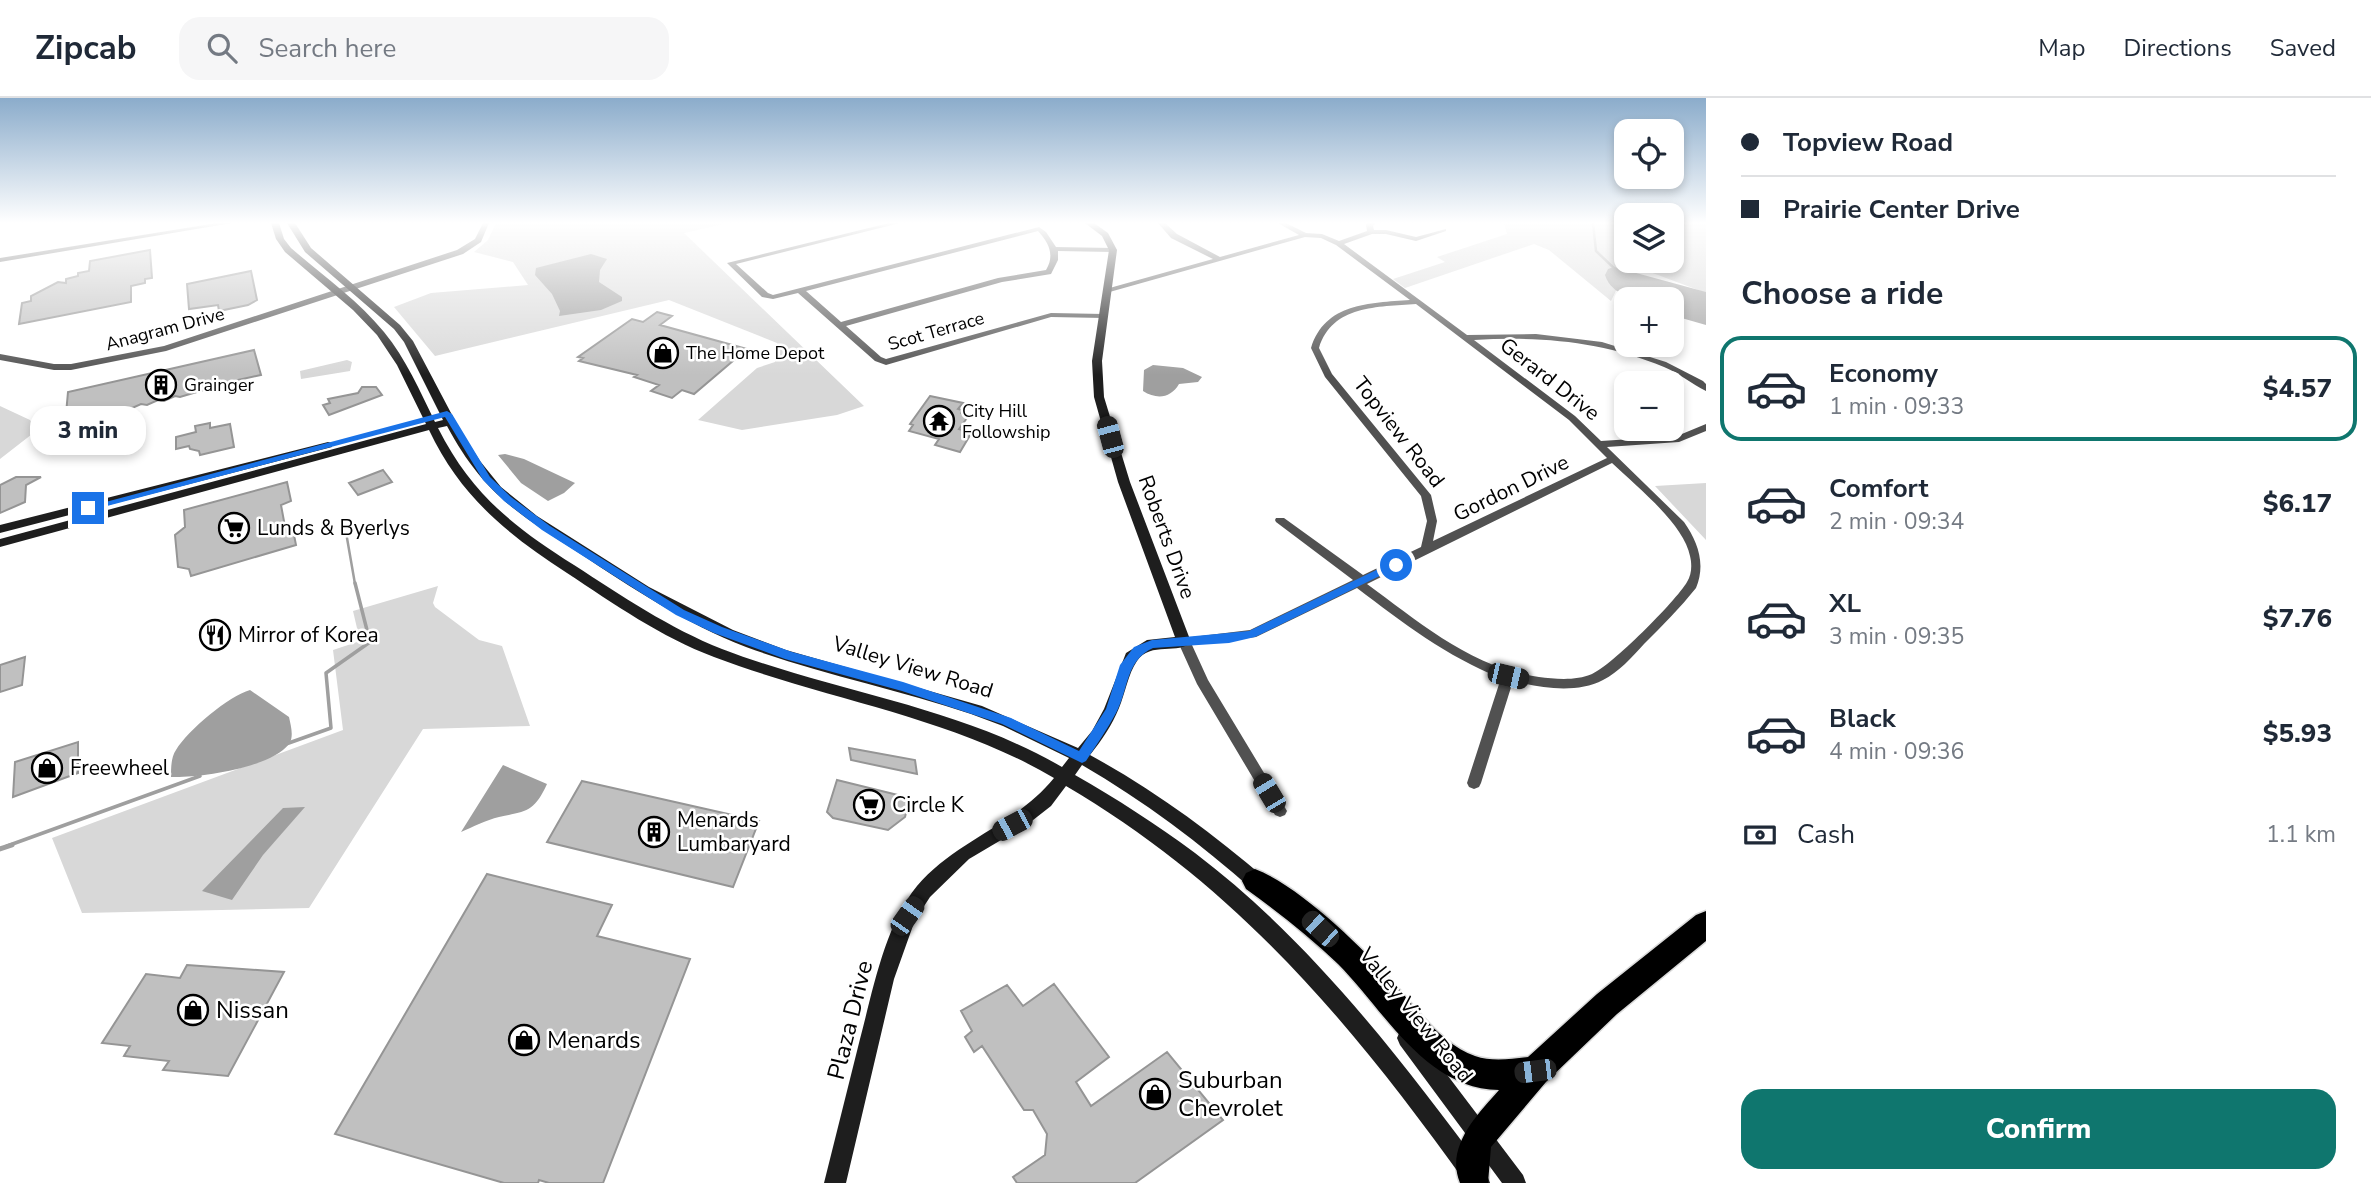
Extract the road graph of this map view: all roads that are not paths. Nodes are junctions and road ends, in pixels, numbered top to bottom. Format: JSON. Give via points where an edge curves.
{"nodes":[{"id":1,"x":314,"y":274,"type":"edge"},
{"id":2,"x":335,"y":274,"type":"edge"},
{"id":3,"x":393,"y":274,"type":"edge"},
{"id":4,"x":743,"y":274,"type":"edge"},
{"id":5,"x":868,"y":274,"type":"edge"},
{"id":6,"x":1044,"y":274,"type":"edge"},
{"id":7,"x":1111,"y":274,"type":"edge"},
{"id":8,"x":1167,"y":274,"type":"edge"},
{"id":9,"x":1379,"y":274,"type":"edge"},
{"id":10,"x":351,"y":287,"type":"junction"},
{"id":11,"x":801,"y":291,"type":"junction"},
{"id":12,"x":1109,"y":291,"type":"junction"},
{"id":13,"x":335,"y":292,"type":"junction"},
{"id":14,"x":1416,"y":302,"type":"junction"},
{"id":15,"x":1104,"y":316,"type":"junction"},
{"id":16,"x":841,"y":325,"type":"junction"},
{"id":17,"x":1466,"y":338,"type":"junction"},
{"id":18,"x":0,"y":357,"type":"edge"},
{"id":19,"x":1706,"y":388,"type":"edge"},
{"id":20,"x":449,"y":417,"type":"junction"},
{"id":21,"x":430,"y":423,"type":"junction"},
{"id":22,"x":1706,"y":427,"type":"edge"},
{"id":23,"x":1600,"y":444,"type":"junction"},
{"id":24,"x":1613,"y":458,"type":"junction"},
{"id":25,"x":1280,"y":520,"type":"dead end"},
{"id":26,"x":0,"y":529,"type":"edge"},
{"id":27,"x":0,"y":543,"type":"edge"},
{"id":28,"x":1426,"y":549,"type":"junction"},
{"id":29,"x":1361,"y":582,"type":"junction"},
{"id":30,"x":1184,"y":642,"type":"junction"},
{"id":31,"x":1508,"y":676,"type":"junction"},
{"id":32,"x":1082,"y":758,"type":"junction"},
{"id":33,"x":1066,"y":775,"type":"junction"},
{"id":34,"x":1474,"y":783,"type":"dead end"},
{"id":35,"x":1280,"y":811,"type":"dead end"},
{"id":36,"x":1255,"y":881,"type":"junction"},
{"id":37,"x":1706,"y":924,"type":"edge"},
{"id":38,"x":1535,"y":1071,"type":"junction"},
{"id":39,"x":1480,"y":1136,"type":"junction"},
{"id":40,"x":1476,"y":1180,"type":"edge"},
{"id":41,"x":835,"y":1183,"type":"edge"},
{"id":42,"x":1515,"y":1183,"type":"edge"}],
"edges":[{"from":1,"to":13,"type":"main road","name":"Valley View Road"},
{"from":2,"to":10,"type":"main road","name":"Valley View Road"},
{"from":3,"to":10,"type":"street"},
{"from":4,"to":11,"type":"street","via":[[768,297]]},
{"from":5,"to":11,"type":"street"},
{"from":6,"to":16,"type":"street","via":[[1001,280]]},
{"from":7,"to":12,"type":"main road","name":"Roberts Drive"},
{"from":8,"to":12,"type":"street"},
{"from":9,"to":14,"type":"street","name":"Gerard Drive"},
{"from":10,"to":13,"type":"street"},
{"from":10,"to":20,"type":"main road","name":"Valley View Road","via":[[408,341]]},
{"from":11,"to":16,"type":"street","name":"Scot Terrace"},
{"from":12,"to":15,"type":"main road","name":"Roberts Drive"},
{"from":13,"to":18,"type":"street","name":"Anagram Drive","via":[[193,340],[102,362],[54,367]]},
{"from":13,"to":21,"type":"main road","name":"Valley View Road","via":[[366,318],[391,348]]},
{"from":14,"to":17,"type":"street","name":"Gerard Drive"},
{"from":14,"to":28,"type":"street","name":"Topview Road","via":[[1364,308],[1337,317],[1321,331],[1315,348],[1328,375],[1426,495],[1433,521]]},
{"from":15,"to":16,"type":"street","name":"Scot Terrace","via":[[1051,315],[886,362]]},
{"from":15,"to":30,"type":"main road","name":"Roberts Drive","via":[[1097,361],[1099,397],[1124,482]]},
{"from":17,"to":19,"type":"street","via":[[1538,334],[1595,338],[1672,368]]},
{"from":17,"to":23,"type":"street","name":"Gerard Drive"},
{"from":20,"to":21,"type":"main road"},
{"from":20,"to":32,"type":"main road","name":"Valley View Road","via":[[487,478],[508,499],[680,613],[765,648],[1006,721]]},
{"from":21,"to":26,"type":"main road"},
{"from":21,"to":27,"type":"main road"},
{"from":21,"to":33,"type":"main road","name":"Valley View Road","via":[[454,468],[491,511],[676,635],[749,664],[962,728]]},
{"from":22,"to":23,"type":"street","via":[[1679,439]]},
{"from":23,"to":24,"type":"street","name":"Gerard Drive"},
{"from":24,"to":28,"type":"street","name":"Gordon Drive"},
{"from":24,"to":31,"type":"street","name":"Gerard Drive","via":[[1688,535],[1697,557],[1695,578],[1599,677],[1552,683]]},
{"from":25,"to":29,"type":"street","name":"Gerard Drive"},
{"from":28,"to":29,"type":"street"},
{"from":29,"to":30,"type":"street","via":[[1251,634]]},
{"from":29,"to":31,"type":"street","name":"Gerard Drive","via":[[1454,651]]},
{"from":30,"to":32,"type":"main road","via":[[1152,644],[1131,657],[1111,710]]},
{"from":30,"to":35,"type":"street","name":"Roberts Drive","via":[[1202,681]]},
{"from":31,"to":34,"type":"street"},
{"from":32,"to":33,"type":"main road"},
{"from":32,"to":36,"type":"main road","name":"Valley View Road","via":[[1180,820]]},
{"from":33,"to":40,"type":"main road","name":"Valley View Road","via":[[1156,832],[1280,939],[1349,1012]]},
{"from":33,"to":41,"type":"main road","name":"Plaza Drive","via":[[1045,801],[1022,819],[949,866],[907,916],[885,979]]},
{"from":36,"to":38,"type":"highway","via":[[1310,920],[1453,1062],[1498,1076]]},
{"from":36,"to":39,"type":"main road","name":"Valley View Road","via":[[1336,954],[1379,1002]]},
{"from":37,"to":38,"type":"highway","via":[[1607,1004]]},
{"from":38,"to":39,"type":"highway"},
{"from":39,"to":40,"type":"highway","via":[[1475,1147]]},
{"from":39,"to":42,"type":"main road","name":"Valley View Road"}]}
